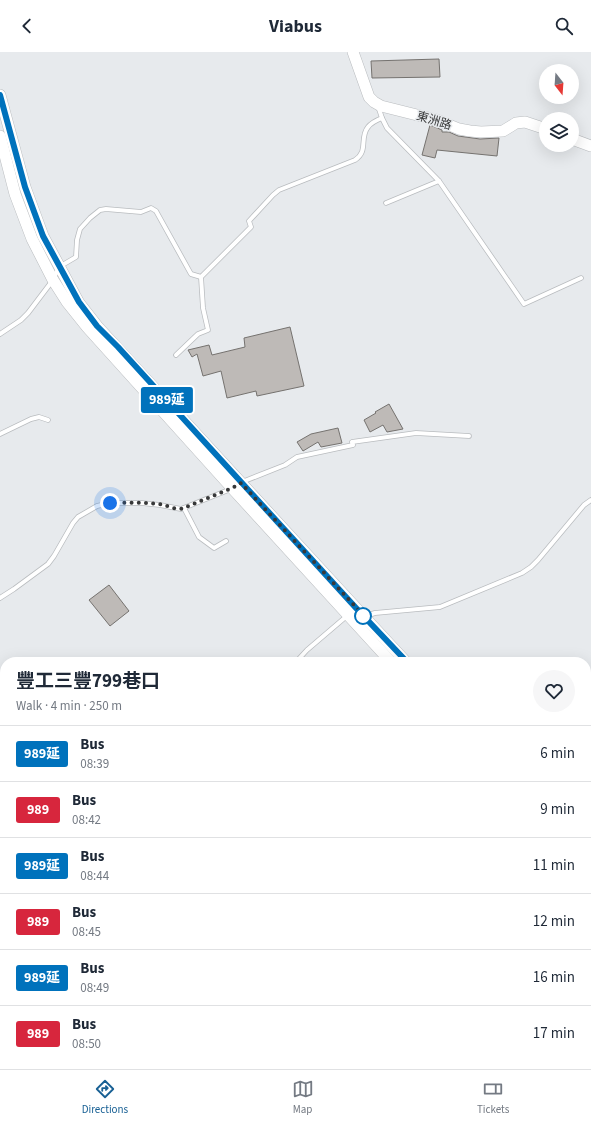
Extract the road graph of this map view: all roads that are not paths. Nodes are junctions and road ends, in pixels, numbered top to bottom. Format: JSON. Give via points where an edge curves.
{"nodes":[{"id":1,"x":353,"y":52,"type":"edge"},
{"id":2,"x":0,"y":95,"type":"edge"},
{"id":3,"x":377,"y":104,"type":"junction"},
{"id":4,"x":382,"y":118,"type":"junction"},
{"id":5,"x":539,"y":126,"type":"edge"},
{"id":6,"x":0,"y":136,"type":"edge"},
{"id":7,"x":579,"y":142,"type":"edge"},
{"id":8,"x":591,"y":146,"type":"edge"},
{"id":9,"x":439,"y":181,"type":"junction"},
{"id":10,"x":386,"y":203,"type":"dead end"},
{"id":11,"x":59,"y":267,"type":"junction"},
{"id":12,"x":201,"y":277,"type":"junction"},
{"id":13,"x":581,"y":278,"type":"dead end"},
{"id":14,"x":53,"y":280,"type":"junction"},
{"id":15,"x":0,"y":334,"type":"edge"},
{"id":16,"x":176,"y":355,"type":"dead end"},
{"id":17,"x":48,"y":420,"type":"dead end"},
{"id":18,"x":0,"y":434,"type":"edge"},
{"id":19,"x":469,"y":436,"type":"dead end"},
{"id":20,"x":237,"y":485,"type":"junction"},
{"id":21,"x":591,"y":500,"type":"edge"},
{"id":22,"x":184,"y":508,"type":"junction"},
{"id":23,"x":226,"y":541,"type":"dead end"},
{"id":24,"x":0,"y":598,"type":"edge"},
{"id":25,"x":352,"y":612,"type":"junction"},
{"id":26,"x":365,"y":617,"type":"junction"},
{"id":27,"x":356,"y":624,"type":"junction"},
{"id":28,"x":301,"y":657,"type":"edge"},
{"id":29,"x":386,"y":657,"type":"edge"},
{"id":30,"x":401,"y":657,"type":"edge"}],
"edges":[{"from":1,"to":3,"type":"street","via":[[370,97]]},
{"from":2,"to":11,"type":"street","via":[[25,187],[43,236]]},
{"from":3,"to":4,"type":"lane"},
{"from":3,"to":5,"type":"street","name":"東洲路","via":[[470,131],[503,131],[516,123],[525,122]]},
{"from":4,"to":9,"type":"lane","via":[[387,128]]},
{"from":4,"to":12,"type":"lane","via":[[369,125],[365,132],[360,157],[273,194],[250,221],[251,228]]},
{"from":6,"to":14,"type":"street","via":[[15,194],[32,239]]},
{"from":7,"to":8,"type":"street"},
{"from":9,"to":10,"type":"lane"},
{"from":9,"to":13,"type":"lane","via":[[524,304]]},
{"from":11,"to":12,"type":"lane","via":[[76,257],[80,229],[100,210],[141,212],[150,208],[156,211],[161,219],[191,274]]},
{"from":11,"to":14,"type":"lane"},
{"from":11,"to":20,"type":"street","via":[[79,302],[97,326]]},
{"from":12,"to":16,"type":"lane","via":[[203,308],[208,330],[198,334]]},
{"from":14,"to":15,"type":"lane","via":[[28,313]]},
{"from":14,"to":20,"type":"street","via":[[87,327]]},
{"from":17,"to":18,"type":"lane","via":[[39,417],[31,419]]},
{"from":19,"to":20,"type":"lane","via":[[416,433],[352,442],[353,446],[298,457]]},
{"from":20,"to":22,"type":"lane"},
{"from":20,"to":25,"type":"street"},
{"from":21,"to":26,"type":"lane","via":[[538,560],[522,573],[440,607],[375,613]]},
{"from":22,"to":23,"type":"lane","via":[[199,537],[214,548]]},
{"from":22,"to":24,"type":"lane","via":[[142,503],[110,503],[97,506],[78,517],[48,564]]},
{"from":25,"to":26,"type":"street"},
{"from":25,"to":27,"type":"street"},
{"from":25,"to":28,"type":"lane"},
{"from":26,"to":27,"type":"lane"},
{"from":26,"to":30,"type":"street"},
{"from":27,"to":29,"type":"street"}]}
